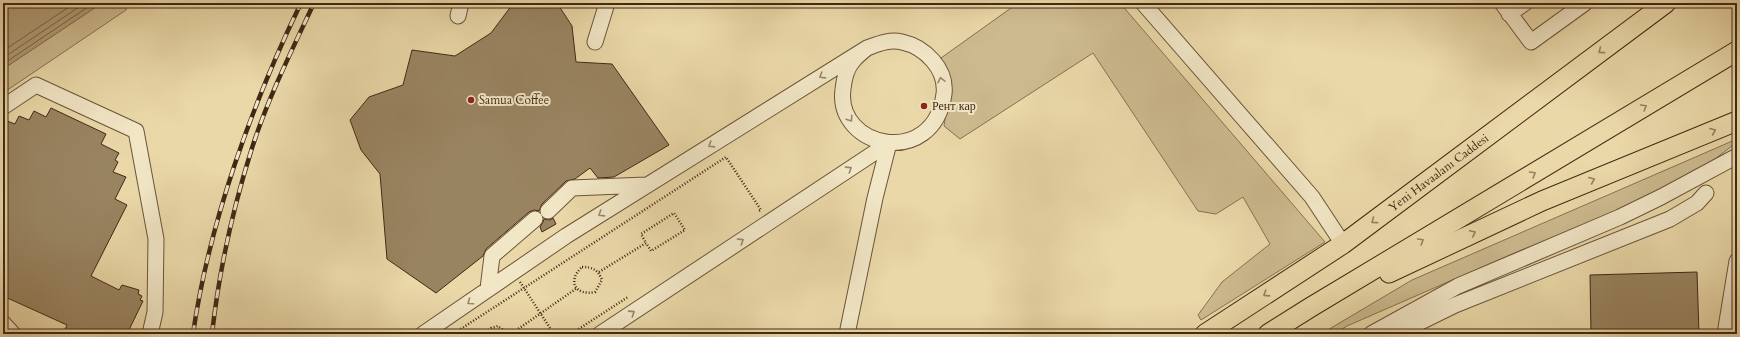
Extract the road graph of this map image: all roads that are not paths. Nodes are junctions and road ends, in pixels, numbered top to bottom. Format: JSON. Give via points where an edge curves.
{"nodes":[{"id":1,"x":607,"y":3,"type":"edge"},
{"id":2,"x":1143,"y":3,"type":"edge"},
{"id":3,"x":1525,"y":3,"type":"edge"},
{"id":4,"x":1585,"y":3,"type":"edge"},
{"id":5,"x":1649,"y":3,"type":"edge"},
{"id":6,"x":1666,"y":3,"type":"edge"},
{"id":7,"x":1506,"y":8,"type":"edge"},
{"id":8,"x":1617,"y":38,"type":"junction"},
{"id":9,"x":595,"y":42,"type":"dead end"},
{"id":10,"x":867,"y":48,"type":"junction"},
{"id":11,"x":1737,"y":51,"type":"edge"},
{"id":12,"x":3,"y":107,"type":"edge"},
{"id":13,"x":1737,"y":122,"type":"edge"},
{"id":14,"x":889,"y":143,"type":"junction"},
{"id":15,"x":1737,"y":156,"type":"edge"},
{"id":16,"x":646,"y":185,"type":"junction"},
{"id":17,"x":1706,"y":193,"type":"dead end"},
{"id":18,"x":548,"y":211,"type":"dead end"},
{"id":19,"x":535,"y":219,"type":"dead end"},
{"id":20,"x":1343,"y":244,"type":"junction"},
{"id":21,"x":1737,"y":259,"type":"edge"},
{"id":22,"x":488,"y":289,"type":"junction"},
{"id":23,"x":1311,"y":307,"type":"junction"},
{"id":24,"x":3,"y":322,"type":"edge"},
{"id":25,"x":13,"y":334,"type":"edge"},
{"id":26,"x":150,"y":334,"type":"edge"},
{"id":27,"x":423,"y":334,"type":"edge"},
{"id":28,"x":600,"y":334,"type":"edge"},
{"id":29,"x":847,"y":334,"type":"edge"},
{"id":30,"x":1205,"y":334,"type":"edge"},
{"id":31,"x":1268,"y":334,"type":"edge"},
{"id":32,"x":1371,"y":334,"type":"edge"},
{"id":33,"x":1396,"y":334,"type":"edge"},
{"id":34,"x":1724,"y":334,"type":"edge"}],
"edges":[{"from":1,"to":9,"type":"street"},
{"from":2,"to":20,"type":"street","via":[[1312,197]]},
{"from":3,"to":7,"type":"street"},
{"from":4,"to":7,"type":"street","via":[[1531,42]]},
{"from":5,"to":8,"type":"main road"},
{"from":6,"to":8,"type":"main road","name":"Yeni Havaalanı Caddesi"},
{"from":8,"to":20,"type":"main road","name":"Yeni Havaalanı Caddesi","one_way":true},
{"from":10,"to":14,"type":"street","one_way":true,"via":[[853,61],[844,77],[842,95],[846,113],[856,128],[871,139]]},
{"from":14,"to":10,"type":"street","one_way":true,"via":[[904,142],[918,137],[932,125],[941,110],[944,92],[941,74],[932,59],[918,47],[901,42],[883,42]]},
{"from":10,"to":16,"type":"street","one_way":true},
{"from":23,"to":11,"type":"main road","one_way":true},
{"from":12,"to":26,"type":"street","via":[[36,85],[136,131],[156,239],[155,312]]},
{"from":23,"to":13,"type":"main road","one_way":true,"via":[[1542,201]]},
{"from":28,"to":14,"type":"street","one_way":true},
{"from":14,"to":29,"type":"street"},
{"from":15,"to":32,"type":"street","via":[[1620,217],[1458,286]]},
{"from":16,"to":18,"type":"street","via":[[572,188]]},
{"from":16,"to":22,"type":"street","one_way":true},
{"from":17,"to":33,"type":"street","via":[[1697,204],[1670,219],[1455,305]]},
{"from":19,"to":22,"type":"street","via":[[492,256]]},
{"from":20,"to":30,"type":"main road","name":"Yeni Havaalanı Caddesi","one_way":true},
{"from":21,"to":34,"type":"street"},
{"from":22,"to":27,"type":"street","one_way":true},
{"from":23,"to":31,"type":"main road"},
{"from":24,"to":25,"type":"street"}]}
